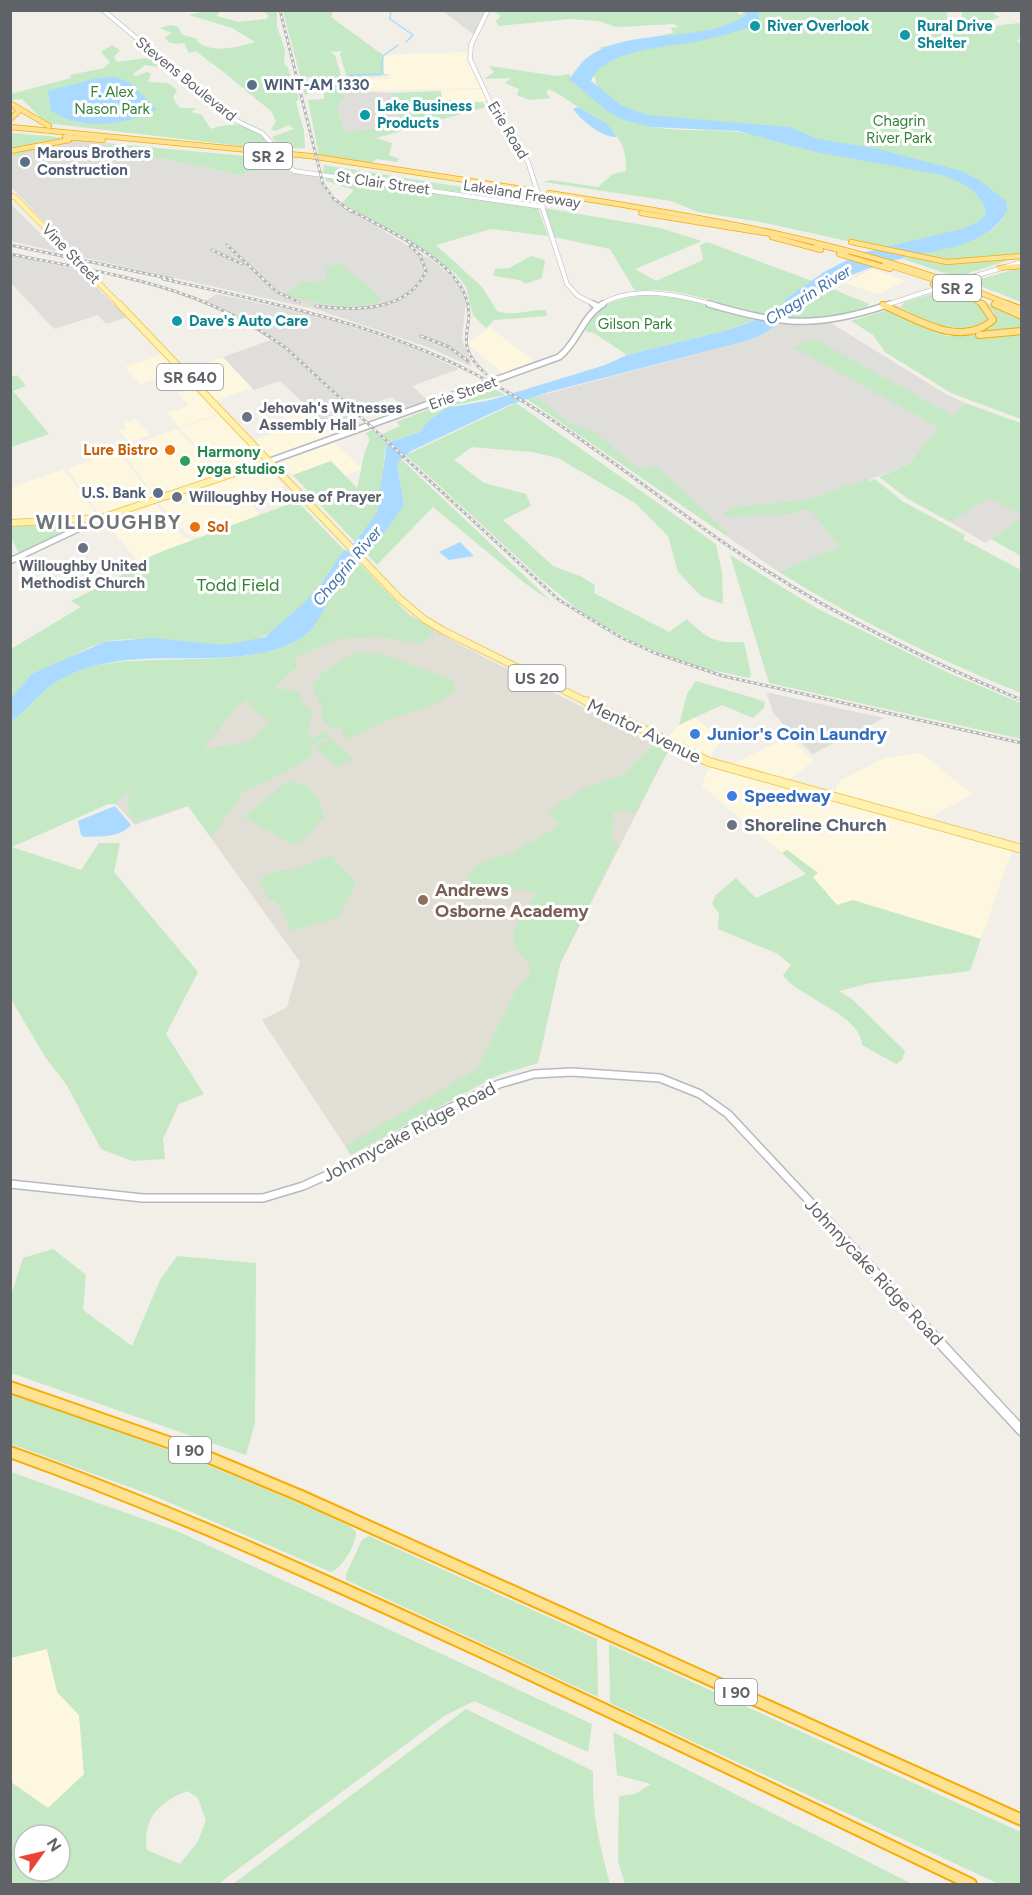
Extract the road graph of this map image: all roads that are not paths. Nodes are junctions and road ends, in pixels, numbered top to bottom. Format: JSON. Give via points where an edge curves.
{"nodes":[{"id":1,"x":103,"y":10,"type":"edge"},
{"id":2,"x":488,"y":10,"type":"edge"},
{"id":3,"x":10,"y":104,"type":"edge"},
{"id":4,"x":10,"y":119,"type":"edge"},
{"id":5,"x":10,"y":127,"type":"edge"},
{"id":6,"x":10,"y":132,"type":"edge"},
{"id":7,"x":82,"y":132,"type":"junction"},
{"id":8,"x":86,"y":139,"type":"junction"},
{"id":9,"x":10,"y":151,"type":"edge"},
{"id":10,"x":294,"y":171,"type":"joint"},
{"id":11,"x":526,"y":192,"type":"junction"},
{"id":12,"x":550,"y":196,"type":"junction"},
{"id":13,"x":10,"y":198,"type":"edge"},
{"id":14,"x":543,"y":207,"type":"junction"},
{"id":15,"x":680,"y":213,"type":"junction"},
{"id":16,"x":744,"y":220,"type":"junction"},
{"id":17,"x":737,"y":228,"type":"junction"},
{"id":18,"x":795,"y":230,"type":"dead end"},
{"id":19,"x":840,"y":240,"type":"dead end"},
{"id":20,"x":865,"y":249,"type":"junction"},
{"id":21,"x":1022,"y":256,"type":"edge"},
{"id":22,"x":904,"y":262,"type":"junction"},
{"id":23,"x":1022,"y":262,"type":"edge"},
{"id":24,"x":1022,"y":266,"type":"edge"},
{"id":25,"x":999,"y":268,"type":"junction"},
{"id":26,"x":1022,"y":304,"type":"edge"},
{"id":27,"x":883,"y":305,"type":"junction"},
{"id":28,"x":597,"y":306,"type":"junction"},
{"id":29,"x":1022,"y":310,"type":"edge"},
{"id":30,"x":1022,"y":316,"type":"edge"},
{"id":31,"x":1022,"y":331,"type":"edge"},
{"id":32,"x":270,"y":460,"type":"junction"},
{"id":33,"x":85,"y":521,"type":"junction"},
{"id":34,"x":10,"y":523,"type":"edge"},
{"id":35,"x":10,"y":561,"type":"edge"},
{"id":36,"x":1022,"y":849,"type":"edge"},
{"id":37,"x":10,"y":1184,"type":"edge"},
{"id":38,"x":10,"y":1387,"type":"edge"},
{"id":39,"x":1022,"y":1431,"type":"edge"},
{"id":40,"x":10,"y":1452,"type":"edge"},
{"id":41,"x":1022,"y":1820,"type":"edge"},
{"id":42,"x":899,"y":1851,"type":"junction"},
{"id":43,"x":962,"y":1884,"type":"edge"},
{"id":44,"x":971,"y":1884,"type":"edge"}],
"edges":[{"from":1,"to":10,"type":"street","name":"Stevens Boulevard","bridge":true,"via":[[233,119],[262,133]]},
{"from":2,"to":14,"type":"street","name":"Erie Road","via":[[471,45],[470,59],[490,102],[528,162]]},
{"from":3,"to":4,"type":"highway","via":[[19,111]]},
{"from":3,"to":7,"type":"highway","via":[[21,106],[32,120],[41,124]]},
{"from":5,"to":7,"type":"highway","name":"Lakeland Freeway","number":"SR 2"},
{"from":6,"to":8,"type":"highway","name":"Lakeland Freeway","number":"SR 2"},
{"from":7,"to":11,"type":"highway","name":"Lakeland Freeway","number":"SR 2","via":[[298,154]]},
{"from":8,"to":9,"type":"highway","via":[[55,140]]},
{"from":8,"to":11,"type":"highway","name":"Lakeland Freeway","number":"SR 2","via":[[289,158]]},
{"from":10,"to":14,"type":"street","name":"St Clair Street"},
{"from":11,"to":12,"type":"highway","name":"Lakeland Freeway","number":"SR 2","bridge":true},
{"from":12,"to":15,"type":"highway","name":"Lakeland Freeway","number":"SR 2"},
{"from":12,"to":17,"type":"highway","name":"Lakeland Freeway","number":"SR 2"},
{"from":13,"to":32,"type":"main road","name":"Vine Street","number":"SR 640"},
{"from":14,"to":28,"type":"street","name":"Erie Road","via":[[567,284],[578,296]]},
{"from":15,"to":16,"type":"highway"},
{"from":15,"to":20,"type":"highway","name":"Lakeland Freeway","number":"SR 2"},
{"from":16,"to":18,"type":"highway"},
{"from":16,"to":20,"type":"highway"},
{"from":17,"to":27,"type":"highway","via":[[884,267],[984,304],[993,320],[977,332],[952,333]]},
{"from":17,"to":30,"type":"highway","name":"Lakeland Freeway","number":"SR 2","via":[[891,265]]},
{"from":19,"to":20,"type":"highway"},
{"from":20,"to":21,"type":"highway","via":[[967,262]]},
{"from":20,"to":22,"type":"highway","name":"Lakeland Freeway","number":"SR 2"},
{"from":22,"to":26,"type":"highway"},
{"from":22,"to":29,"type":"highway","name":"Lakeland Freeway","number":"SR 2"},
{"from":23,"to":25,"type":"street"},
{"from":24,"to":25,"type":"highway"},
{"from":25,"to":27,"type":"street","bridge":true},
{"from":27,"to":28,"type":"street","via":[[832,320],[791,323],[664,293],[632,295]]},
{"from":27,"to":31,"type":"highway","via":[[945,334]]},
{"from":28,"to":32,"type":"street","name":"Erie Street","via":[[583,322],[574,345],[553,360]]},
{"from":32,"to":33,"type":"main road","name":"Erie Street"},
{"from":32,"to":36,"type":"main road","name":"Mentor Avenue","number":"US 20","via":[[412,609],[444,631],[709,762]]},
{"from":33,"to":34,"type":"main road","name":"Erie Street"},
{"from":33,"to":35,"type":"street"},
{"from":37,"to":39,"type":"street","name":"Johnnycake Ridge Road","via":[[189,1200],[266,1198],[324,1178],[502,1084],[536,1074],[564,1072],[661,1077],[697,1091],[728,1114]]},
{"from":38,"to":41,"type":"highway","number":"I 90","via":[[191,1450],[301,1496]]},
{"from":40,"to":42,"type":"highway","via":[[116,1490],[256,1548],[556,1686]]},
{"from":42,"to":43,"type":"highway"},
{"from":42,"to":44,"type":"highway"}]}
